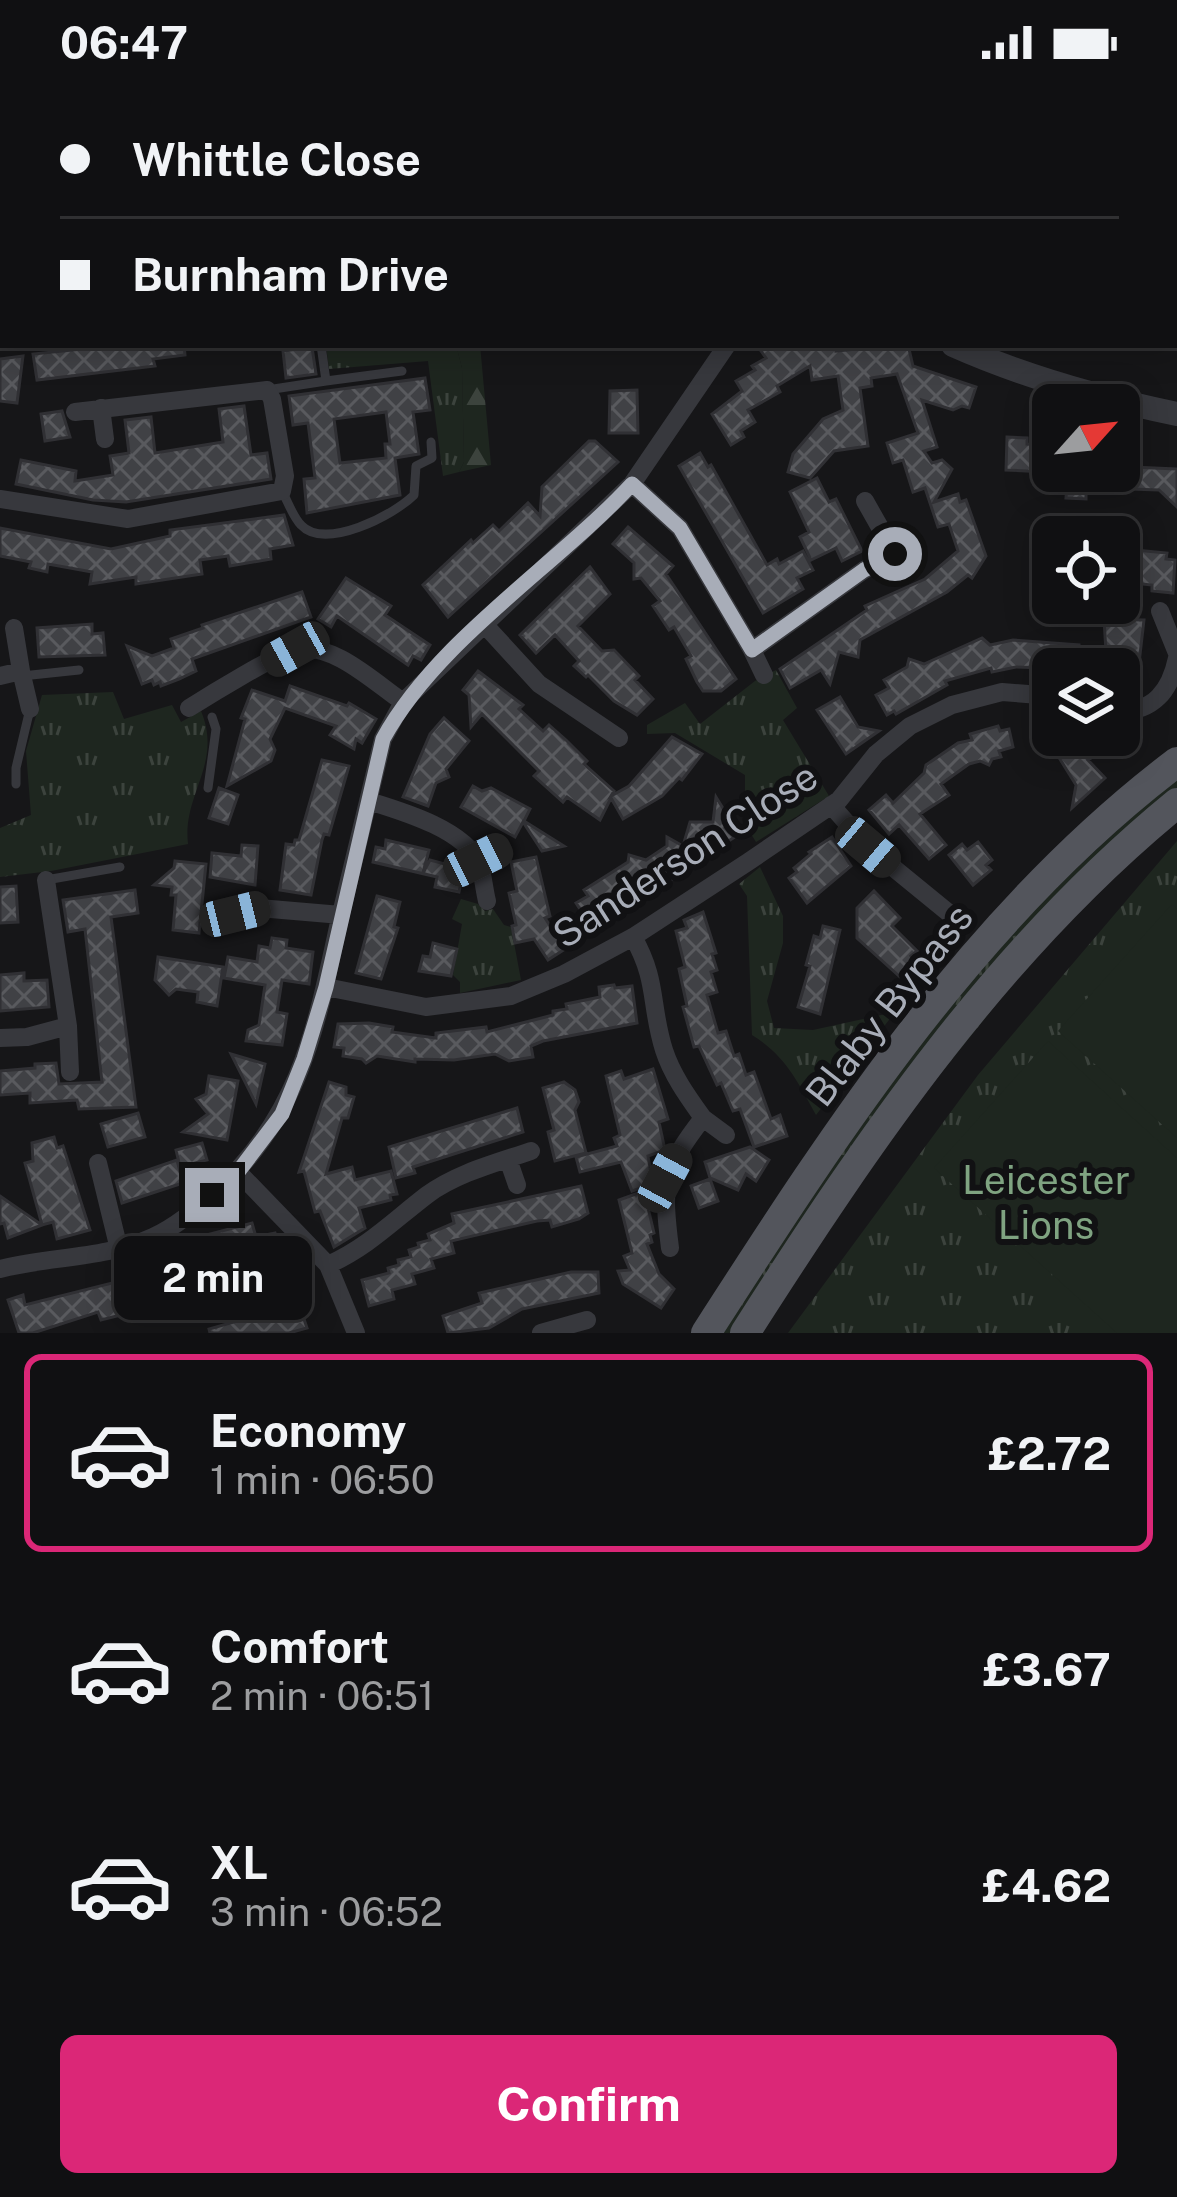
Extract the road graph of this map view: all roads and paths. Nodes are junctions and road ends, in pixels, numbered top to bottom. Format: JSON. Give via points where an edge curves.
{"nodes":[{"id":1,"x":321,"y":348,"type":"edge"},
{"id":2,"x":725,"y":348,"type":"edge"},
{"id":3,"x":960,"y":348,"type":"edge"},
{"id":4,"x":402,"y":371,"type":"dead end"},
{"id":5,"x":326,"y":381,"type":"junction"},
{"id":6,"x":267,"y":390,"type":"junction"},
{"id":7,"x":101,"y":408,"type":"junction"},
{"id":8,"x":74,"y":412,"type":"dead end"},
{"id":9,"x":1177,"y":414,"type":"edge"},
{"id":10,"x":106,"y":439,"type":"dead end"},
{"id":11,"x":431,"y":442,"type":"dead end"},
{"id":12,"x":632,"y":484,"type":"junction"},
{"id":13,"x":282,"y":491,"type":"junction"},
{"id":14,"x":0,"y":500,"type":"edge"},
{"id":15,"x":865,"y":501,"type":"dead end"},
{"id":16,"x":914,"y":546,"type":"dead end"},
{"id":17,"x":895,"y":554,"type":"junction"},
{"id":18,"x":1160,"y":611,"type":"dead end"},
{"id":19,"x":483,"y":623,"type":"junction"},
{"id":20,"x":14,"y":628,"type":"dead end"},
{"id":21,"x":752,"y":650,"type":"junction"},
{"id":22,"x":1177,"y":656,"type":"edge"},
{"id":23,"x":79,"y":670,"type":"dead end"},
{"id":24,"x":22,"y":673,"type":"junction"},
{"id":25,"x":764,"y":675,"type":"dead end"},
{"id":26,"x":0,"y":676,"type":"edge"},
{"id":27,"x":1032,"y":694,"type":"edge"},
{"id":28,"x":403,"y":702,"type":"junction"},
{"id":29,"x":202,"y":708,"type":"joint"},
{"id":30,"x":30,"y":710,"type":"joint"},
{"id":31,"x":1140,"y":711,"type":"edge"},
{"id":32,"x":623,"y":742,"type":"dead end"},
{"id":33,"x":1177,"y":762,"type":"edge"},
{"id":34,"x":16,"y":784,"type":"dead end"},
{"id":35,"x":208,"y":788,"type":"dead end"},
{"id":36,"x":369,"y":801,"type":"junction"},
{"id":37,"x":1177,"y":803,"type":"edge"},
{"id":38,"x":831,"y":805,"type":"junction"},
{"id":39,"x":500,"y":849,"type":"dead end"},
{"id":40,"x":478,"y":860,"type":"junction"},
{"id":41,"x":120,"y":867,"type":"dead end"},
{"id":42,"x":46,"y":880,"type":"joint"},
{"id":43,"x":487,"y":901,"type":"dead end"},
{"id":44,"x":235,"y":914,"type":"dead end"},
{"id":45,"x":950,"y":914,"type":"dead end"},
{"id":46,"x":341,"y":915,"type":"junction"},
{"id":47,"x":633,"y":937,"type":"junction"},
{"id":48,"x":326,"y":987,"type":"junction"},
{"id":49,"x":68,"y":1026,"type":"junction"},
{"id":50,"x":0,"y":1038,"type":"edge"},
{"id":51,"x":70,"y":1072,"type":"dead end"},
{"id":52,"x":704,"y":1118,"type":"junction"},
{"id":53,"x":726,"y":1135,"type":"dead end"},
{"id":54,"x":531,"y":1151,"type":"dead end"},
{"id":55,"x":508,"y":1160,"type":"junction"},
{"id":56,"x":98,"y":1163,"type":"dead end"},
{"id":57,"x":238,"y":1172,"type":"junction"},
{"id":58,"x":517,"y":1185,"type":"dead end"},
{"id":59,"x":670,"y":1248,"type":"dead end"},
{"id":60,"x":119,"y":1249,"type":"junction"},
{"id":61,"x":328,"y":1265,"type":"junction"},
{"id":62,"x":0,"y":1269,"type":"edge"},
{"id":63,"x":587,"y":1319,"type":"dead end"},
{"id":64,"x":349,"y":1331,"type":"edge"},
{"id":65,"x":541,"y":1333,"type":"edge"},
{"id":66,"x":706,"y":1333,"type":"edge"},
{"id":67,"x":745,"y":1333,"type":"edge"}],
"edges":[{"from":1,"to":5,"type":"lane"},
{"from":2,"to":12,"type":"street"},
{"from":3,"to":9,"type":"street"},
{"from":4,"to":5,"type":"lane"},
{"from":5,"to":6,"type":"lane"},
{"from":6,"to":7,"type":"street"},
{"from":6,"to":13,"type":"street"},
{"from":7,"to":8,"type":"street"},
{"from":7,"to":10,"type":"street"},
{"from":11,"to":13,"type":"lane","via":[[432,458],[416,466],[414,495],[371,522],[318,536],[302,526]]},
{"from":12,"to":19,"type":"street"},
{"from":12,"to":21,"type":"street","via":[[680,528]]},
{"from":13,"to":14,"type":"street","via":[[128,518]]},
{"from":15,"to":17,"type":"street"},
{"from":16,"to":17,"type":"street"},
{"from":17,"to":21,"type":"street"},
{"from":18,"to":22,"type":"street"},
{"from":19,"to":28,"type":"street"},
{"from":19,"to":32,"type":"street","via":[[539,684]]},
{"from":20,"to":24,"type":"street"},
{"from":21,"to":25,"type":"street"},
{"from":22,"to":31,"type":"street","via":[[1172,680]]},
{"from":23,"to":24,"type":"lane"},
{"from":24,"to":26,"type":"street"},
{"from":24,"to":30,"type":"street"},
{"from":27,"to":38,"type":"street","name":"Sanderson Close","via":[[1002,692],[910,726]]},
{"from":28,"to":29,"type":"street","via":[[337,659],[295,649]]},
{"from":28,"to":36,"type":"street","via":[[383,739]]},
{"from":29,"to":35,"type":"lane","via":[[216,729]]},
{"from":30,"to":34,"type":"lane"},
{"from":33,"to":66,"type":"main road","name":"Blaby Bypass","via":[[1045,878],[946,988],[849,1116]]},
{"from":36,"to":40,"type":"street","via":[[433,824]]},
{"from":36,"to":46,"type":"street"},
{"from":37,"to":67,"type":"main road","name":"Blaby Bypass","via":[[988,988],[866,1148]]},
{"from":38,"to":45,"type":"street"},
{"from":38,"to":47,"type":"street","name":"Sanderson Close"},
{"from":39,"to":40,"type":"street"},
{"from":40,"to":43,"type":"street"},
{"from":41,"to":42,"type":"lane"},
{"from":42,"to":49,"type":"street"},
{"from":44,"to":46,"type":"street","via":[[276,908]]},
{"from":46,"to":48,"type":"street"},
{"from":47,"to":48,"type":"street","name":"Sanderson Close","via":[[511,996],[427,1007]]},
{"from":47,"to":52,"type":"street","via":[[650,965],[663,1049]]},
{"from":48,"to":57,"type":"street","via":[[282,1114]]},
{"from":49,"to":50,"type":"street"},
{"from":49,"to":51,"type":"street"},
{"from":52,"to":53,"type":"street"},
{"from":52,"to":59,"type":"street","via":[[665,1178]]},
{"from":54,"to":55,"type":"street"},
{"from":55,"to":58,"type":"street"},
{"from":55,"to":61,"type":"street","via":[[430,1193],[361,1250]]},
{"from":56,"to":60,"type":"street"},
{"from":57,"to":60,"type":"street","via":[[186,1218]]},
{"from":57,"to":61,"type":"street"},
{"from":60,"to":62,"type":"street"},
{"from":61,"to":64,"type":"street"},
{"from":63,"to":65,"type":"street"}]}
